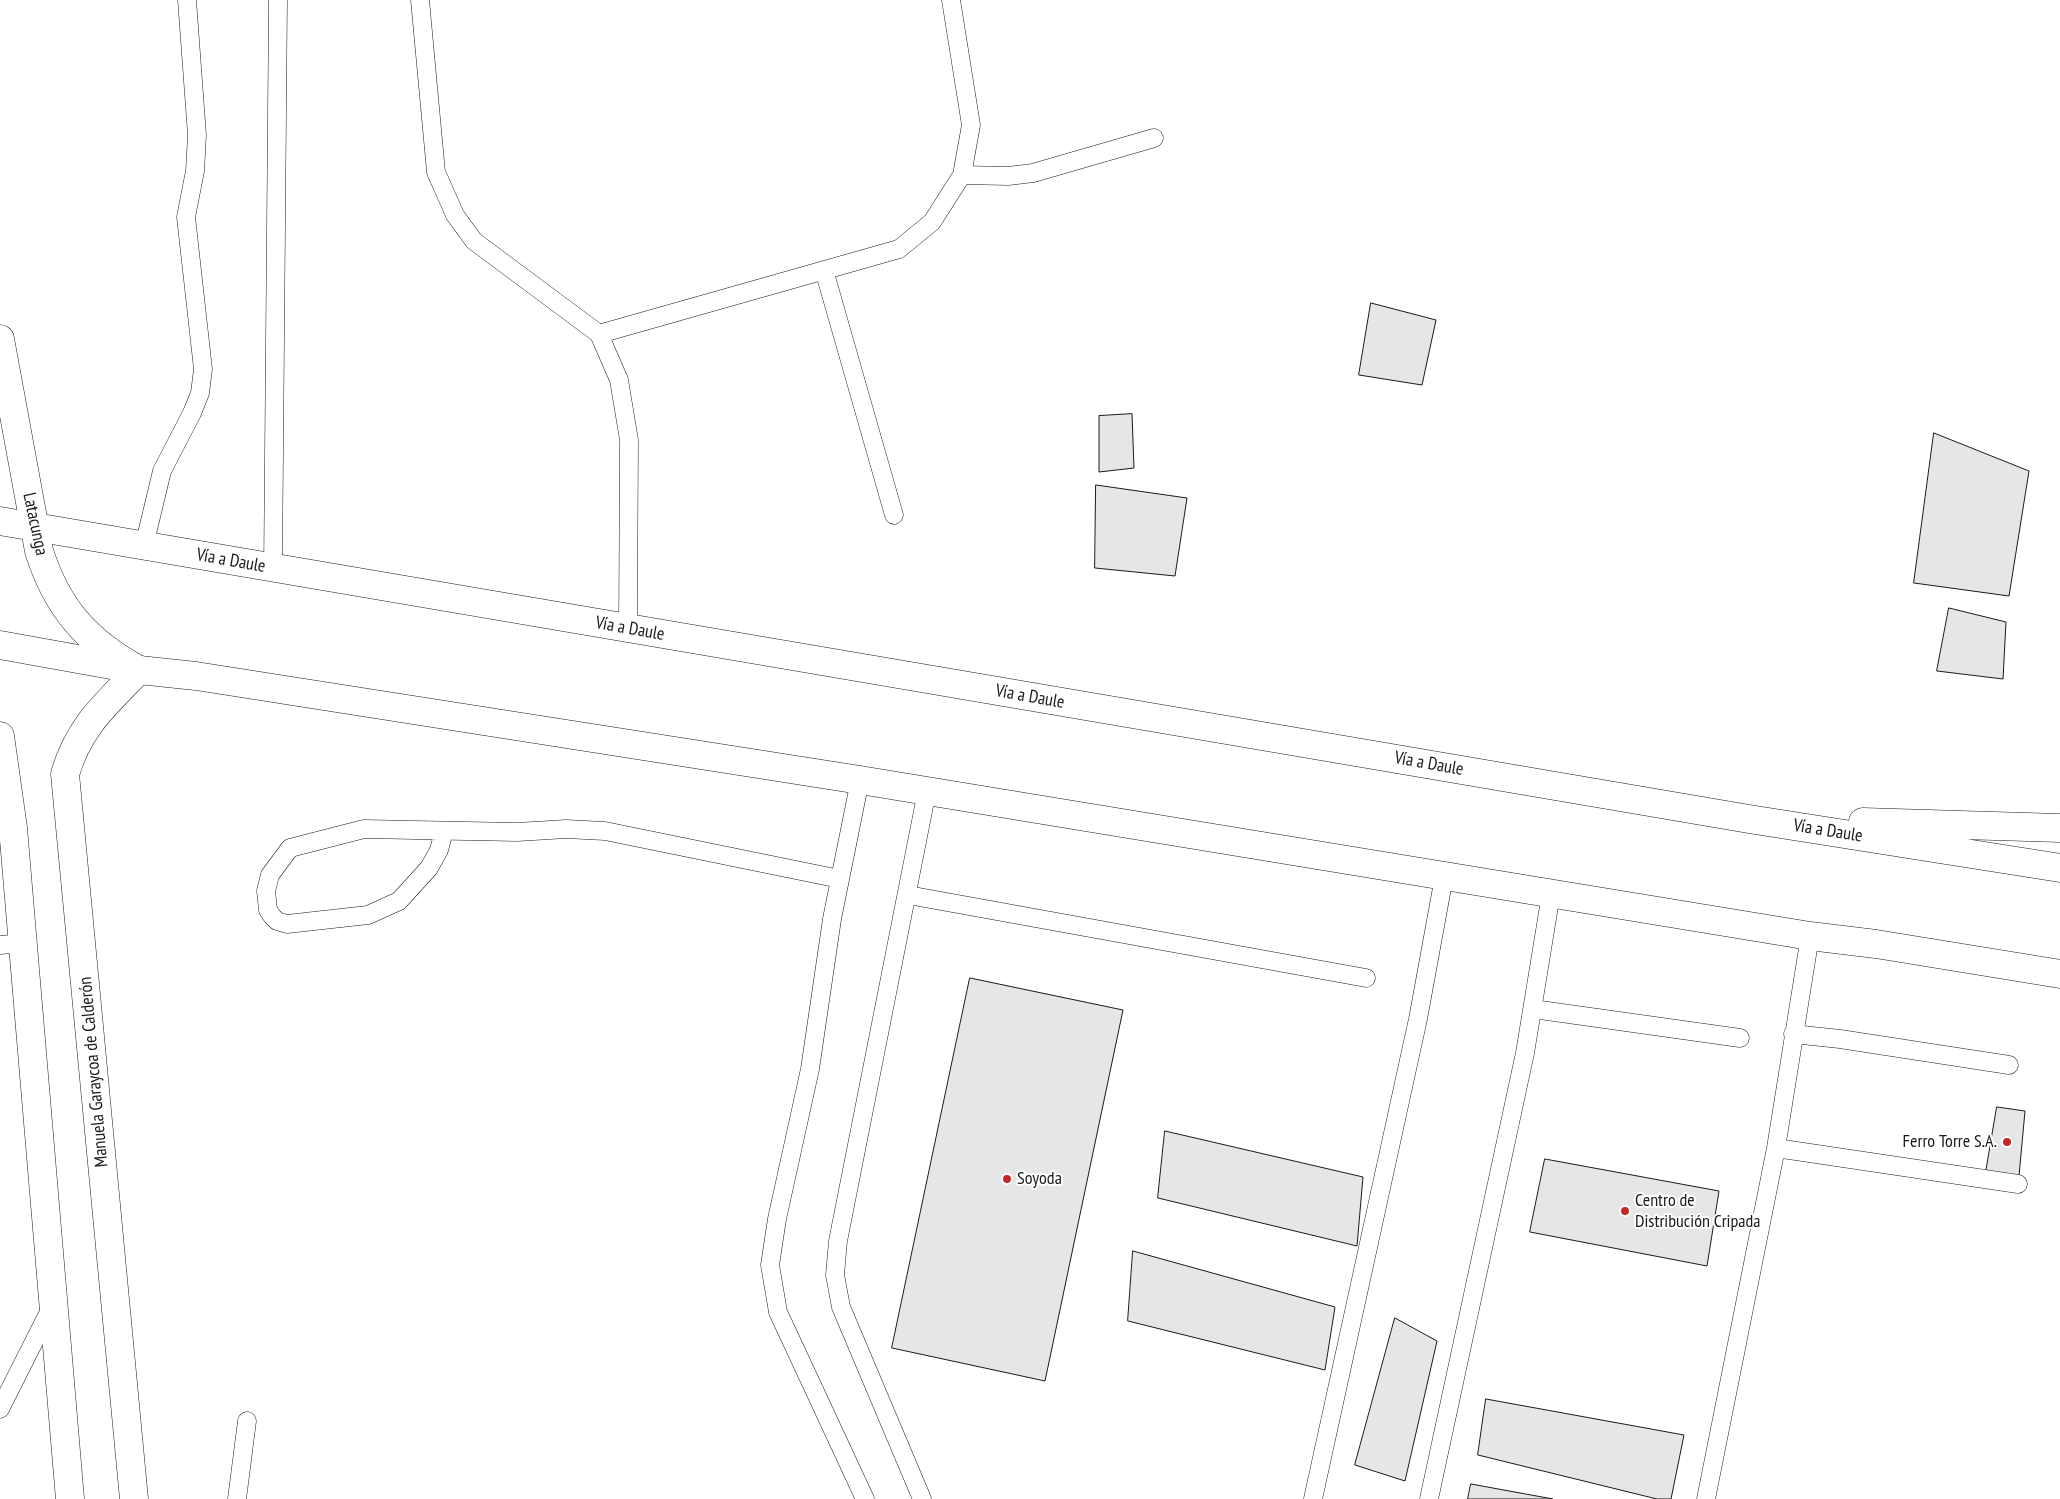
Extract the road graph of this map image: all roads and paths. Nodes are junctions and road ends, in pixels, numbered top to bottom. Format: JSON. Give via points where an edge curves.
{"nodes":[{"id":1,"x":187,"y":0,"type":"edge"},
{"id":2,"x":278,"y":0,"type":"edge"},
{"id":3,"x":420,"y":0,"type":"edge"},
{"id":4,"x":951,"y":0,"type":"edge"},
{"id":5,"x":1154,"y":138,"type":"dead end"},
{"id":6,"x":962,"y":175,"type":"junction"},
{"id":7,"x":824,"y":270,"type":"junction"},
{"id":8,"x":599,"y":334,"type":"junction"},
{"id":9,"x":0,"y":338,"type":"edge"},
{"id":10,"x":894,"y":515,"type":"dead end"},
{"id":11,"x":0,"y":521,"type":"edge"},
{"id":12,"x":34,"y":528,"type":"junction"},
{"id":13,"x":144,"y":546,"type":"junction"},
{"id":14,"x":273,"y":568,"type":"junction"},
{"id":15,"x":628,"y":629,"type":"junction"},
{"id":16,"x":0,"y":645,"type":"edge"},
{"id":17,"x":140,"y":670,"type":"junction"},
{"id":18,"x":0,"y":736,"type":"edge"},
{"id":19,"x":860,"y":780,"type":"junction"},
{"id":20,"x":927,"y":791,"type":"junction"},
{"id":21,"x":1749,"y":819,"type":"junction"},
{"id":22,"x":2060,"y":828,"type":"edge"},
{"id":23,"x":7,"y":829,"type":"edge"},
{"id":24,"x":444,"y":831,"type":"junction"},
{"id":25,"x":2060,"y":868,"type":"edge"},
{"id":26,"x":1444,"y":877,"type":"junction"},
{"id":27,"x":840,"y":879,"type":"junction"},
{"id":28,"x":1551,"y":894,"type":"junction"},
{"id":29,"x":908,"y":895,"type":"junction"},
{"id":30,"x":1810,"y":936,"type":"junction"},
{"id":31,"x":11,"y":944,"type":"edge"},
{"id":32,"x":2060,"y":974,"type":"edge"},
{"id":33,"x":1366,"y":978,"type":"dead end"},
{"id":34,"x":1533,"y":1009,"type":"junction"},
{"id":35,"x":1793,"y":1034,"type":"junction"},
{"id":36,"x":1740,"y":1038,"type":"dead end"},
{"id":37,"x":2009,"y":1065,"type":"dead end"},
{"id":38,"x":1776,"y":1148,"type":"junction"},
{"id":39,"x":2018,"y":1184,"type":"dead end"},
{"id":40,"x":53,"y":1304,"type":"junction"},
{"id":41,"x":0,"y":1409,"type":"edge"},
{"id":42,"x":247,"y":1421,"type":"dead end"},
{"id":43,"x":70,"y":1499,"type":"edge"},
{"id":44,"x":134,"y":1499,"type":"edge"},
{"id":45,"x":237,"y":1499,"type":"edge"},
{"id":46,"x":865,"y":1499,"type":"edge"},
{"id":47,"x":922,"y":1499,"type":"edge"},
{"id":48,"x":1313,"y":1499,"type":"edge"},
{"id":49,"x":1429,"y":1499,"type":"edge"},
{"id":50,"x":1706,"y":1499,"type":"edge"}],
"edges":[{"from":1,"to":13,"type":"lane","via":[[197,136],[195,171],[186,217],[203,369],[200,393],[192,413],[162,471]]},
{"from":2,"to":14,"type":"lane"},
{"from":3,"to":8,"type":"lane","via":[[436,172],[455,216],[474,242]]},
{"from":4,"to":6,"type":"lane","via":[[971,125]]},
{"from":5,"to":6,"type":"lane","via":[[1033,173]]},
{"from":6,"to":7,"type":"lane","via":[[932,222],[898,249]]},
{"from":7,"to":8,"type":"lane"},
{"from":7,"to":10,"type":"lane"},
{"from":8,"to":15,"type":"lane","via":[[618,380],[629,440]]},
{"from":9,"to":12,"type":"main road","name":"Latacunga"},
{"from":11,"to":12,"type":"main road","name":"Vía a Daule"},
{"from":12,"to":13,"type":"main road","name":"Vía a Daule"},
{"from":12,"to":17,"type":"main road","name":"Latacunga","via":[[46,572],[68,613],[100,646]]},
{"from":13,"to":14,"type":"main road","name":"Vía a Daule"},
{"from":14,"to":15,"type":"main road","name":"Vía a Daule"},
{"from":15,"to":21,"type":"main road","name":"Vía a Daule"},
{"from":16,"to":17,"type":"main road"},
{"from":17,"to":19,"type":"main road","via":[[196,676]]},
{"from":17,"to":44,"type":"main road","name":"Manuela Garaycoa de Calderón","via":[[92,718],[72,750],[65,774]]},
{"from":18,"to":23,"type":"main road"},
{"from":19,"to":20,"type":"main road"},
{"from":19,"to":27,"type":"lane"},
{"from":20,"to":26,"type":"main road"},
{"from":20,"to":29,"type":"lane"},
{"from":21,"to":22,"type":"main road"},
{"from":21,"to":25,"type":"main road","name":"Vía a Daule"},
{"from":23,"to":31,"type":"main road"},
{"from":24,"to":24,"type":"lane","via":[[440,850],[429,868],[399,901],[368,915],[287,924],[277,921],[268,910],[266,890],[270,874],[290,848],[364,829]]},
{"from":24,"to":27,"type":"lane","via":[[605,831]]},
{"from":26,"to":28,"type":"main road"},
{"from":26,"to":48,"type":"lane","via":[[1418,1019]]},
{"from":27,"to":46,"type":"lane","via":[[810,1069],[770,1266],[778,1312]]},
{"from":28,"to":30,"type":"main road"},
{"from":28,"to":34,"type":"lane"},
{"from":29,"to":33,"type":"lane"},
{"from":29,"to":47,"type":"lane","via":[[838,1241],[835,1275],[842,1307]]},
{"from":30,"to":32,"type":"main road"},
{"from":30,"to":35,"type":"lane"},
{"from":31,"to":40,"type":"main road"},
{"from":34,"to":36,"type":"lane"},
{"from":34,"to":49,"type":"lane"},
{"from":35,"to":37,"type":"lane"},
{"from":35,"to":38,"type":"lane"},
{"from":38,"to":39,"type":"lane"},
{"from":38,"to":50,"type":"lane"},
{"from":40,"to":41,"type":"lane"},
{"from":40,"to":43,"type":"main road"},
{"from":42,"to":45,"type":"lane"}]}
